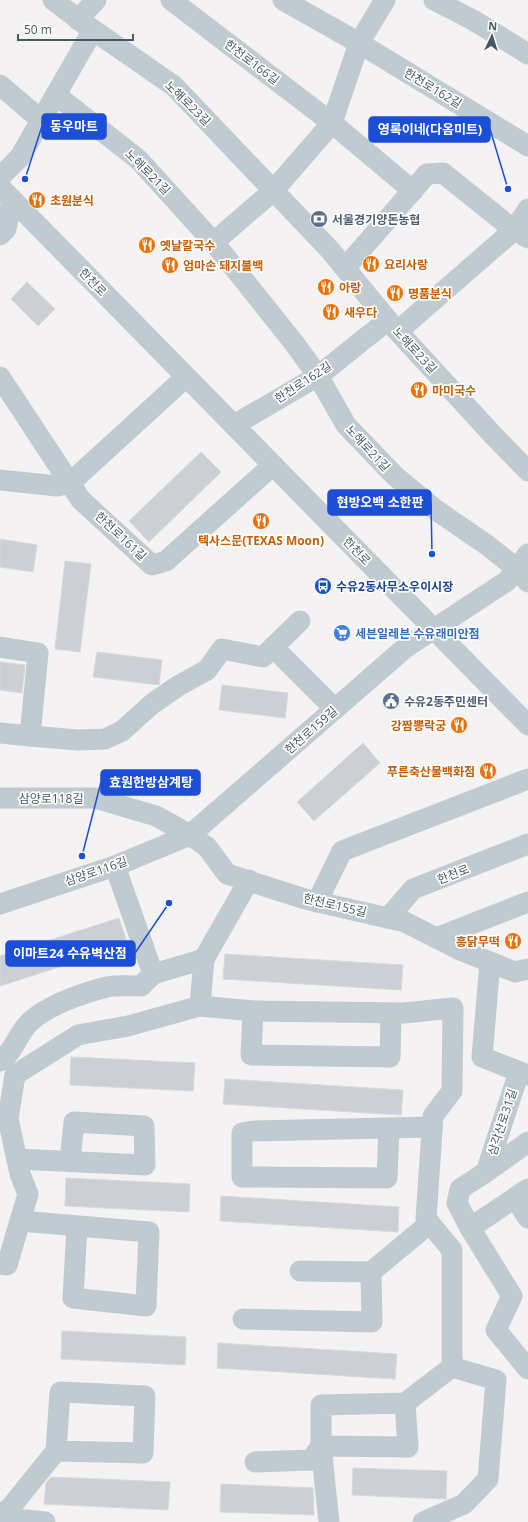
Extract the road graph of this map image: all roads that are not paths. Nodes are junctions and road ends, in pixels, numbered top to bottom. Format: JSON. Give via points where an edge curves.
{"nodes":[{"id":1,"x":53,"y":0,"type":"edge"},
{"id":2,"x":96,"y":0,"type":"edge"},
{"id":3,"x":171,"y":0,"type":"edge"},
{"id":4,"x":283,"y":0,"type":"edge"},
{"id":5,"x":385,"y":0,"type":"edge"},
{"id":6,"x":434,"y":0,"type":"edge"},
{"id":7,"x":86,"y":25,"type":"junction"},
{"id":8,"x":359,"y":43,"type":"junction"},
{"id":9,"x":528,"y":54,"type":"edge"},
{"id":10,"x":0,"y":85,"type":"edge"},
{"id":11,"x":56,"y":95,"type":"junction"},
{"id":12,"x":41,"y":120,"type":"junction"},
{"id":13,"x":332,"y":123,"type":"junction"},
{"id":14,"x":528,"y":146,"type":"edge"},
{"id":15,"x":0,"y":177,"type":"edge"},
{"id":16,"x":273,"y":191,"type":"junction"},
{"id":17,"x":413,"y":191,"type":"junction"},
{"id":18,"x":6,"y":193,"type":"edge"},
{"id":19,"x":528,"y":209,"type":"edge"},
{"id":20,"x":521,"y":234,"type":"edge"},
{"id":21,"x":0,"y":235,"type":"edge"},
{"id":22,"x":214,"y":242,"type":"junction"},
{"id":23,"x":344,"y":268,"type":"junction"},
{"id":24,"x":393,"y":326,"type":"junction"},
{"id":25,"x":318,"y":376,"type":"junction"},
{"id":26,"x":0,"y":377,"type":"edge"},
{"id":27,"x":186,"y":377,"type":"junction"},
{"id":28,"x":234,"y":425,"type":"junction"},
{"id":29,"x":273,"y":465,"type":"junction"},
{"id":30,"x":528,"y":471,"type":"edge"},
{"id":31,"x":0,"y":480,"type":"edge"},
{"id":32,"x":70,"y":483,"type":"junction"},
{"id":33,"x":524,"y":568,"type":"edge"},
{"id":34,"x":300,"y":621,"type":"dead end"},
{"id":35,"x":434,"y":629,"type":"junction"},
{"id":36,"x":273,"y":646,"type":"junction"},
{"id":37,"x":0,"y":647,"type":"edge"},
{"id":38,"x":335,"y":710,"type":"junction"},
{"id":39,"x":528,"y":725,"type":"edge"},
{"id":40,"x":0,"y":733,"type":"edge"},
{"id":41,"x":30,"y":736,"type":"junction"},
{"id":42,"x":528,"y":778,"type":"edge"},
{"id":43,"x":0,"y":798,"type":"edge"},
{"id":44,"x":190,"y":835,"type":"junction"},
{"id":45,"x":528,"y":844,"type":"edge"},
{"id":46,"x":114,"y":866,"type":"junction"},
{"id":47,"x":249,"y":880,"type":"junction"},
{"id":48,"x":316,"y":902,"type":"junction"},
{"id":49,"x":528,"y":902,"type":"edge"},
{"id":50,"x":0,"y":904,"type":"edge"},
{"id":51,"x":388,"y":918,"type":"junction"},
{"id":52,"x":436,"y":938,"type":"junction"},
{"id":53,"x":204,"y":959,"type":"junction"},
{"id":54,"x":490,"y":962,"type":"junction"},
{"id":55,"x":528,"y":969,"type":"edge"},
{"id":56,"x":153,"y":974,"type":"junction"},
{"id":57,"x":200,"y":1006,"type":"junction"},
{"id":58,"x":253,"y":1011,"type":"junction"},
{"id":59,"x":391,"y":1013,"type":"junction"},
{"id":60,"x":0,"y":1061,"type":"edge"},
{"id":61,"x":523,"y":1074,"type":"edge"},
{"id":62,"x":432,"y":1126,"type":"junction"},
{"id":63,"x":389,"y":1128,"type":"junction"},
{"id":64,"x":528,"y":1142,"type":"edge"},
{"id":65,"x":17,"y":1159,"type":"junction"},
{"id":66,"x":70,"y":1161,"type":"dead end"},
{"id":67,"x":486,"y":1172,"type":"junction"},
{"id":68,"x":521,"y":1193,"type":"edge"},
{"id":69,"x":528,"y":1218,"type":"edge"},
{"id":70,"x":20,"y":1221,"type":"junction"},
{"id":71,"x":430,"y":1224,"type":"junction"},
{"id":72,"x":77,"y":1226,"type":"junction"},
{"id":73,"x":470,"y":1228,"type":"junction"},
{"id":74,"x":0,"y":1264,"type":"edge"},
{"id":75,"x":300,"y":1271,"type":"dead end"},
{"id":76,"x":371,"y":1272,"type":"junction"},
{"id":77,"x":243,"y":1319,"type":"dead end"},
{"id":78,"x":452,"y":1367,"type":"junction"},
{"id":79,"x":528,"y":1369,"type":"edge"},
{"id":80,"x":405,"y":1403,"type":"junction"},
{"id":81,"x":321,"y":1446,"type":"junction"},
{"id":82,"x":56,"y":1451,"type":"junction"},
{"id":83,"x":255,"y":1462,"type":"dead end"},
{"id":84,"x":3,"y":1513,"type":"edge"},
{"id":85,"x":45,"y":1522,"type":"edge"},
{"id":86,"x":329,"y":1522,"type":"edge"},
{"id":87,"x":423,"y":1522,"type":"edge"}],
"edges":[{"from":1,"to":7,"type":"street","name":"노해로23길"},
{"from":2,"to":7,"type":"street"},
{"from":3,"to":13,"type":"street","name":"한천로166길"},
{"from":4,"to":8,"type":"street"},
{"from":5,"to":8,"type":"street"},
{"from":6,"to":9,"type":"street","via":[[473,20]]},
{"from":7,"to":11,"type":"street"},
{"from":7,"to":16,"type":"street","name":"노해로23길","via":[[174,86]]},
{"from":8,"to":13,"type":"street"},
{"from":8,"to":14,"type":"street","name":"한천로162길"},
{"from":10,"to":12,"type":"street"},
{"from":11,"to":12,"type":"street"},
{"from":11,"to":22,"type":"street","name":"노해로21길","via":[[139,160]]},
{"from":12,"to":15,"type":"street","via":[[20,157]]},
{"from":13,"to":16,"type":"street"},
{"from":13,"to":17,"type":"street"},
{"from":16,"to":22,"type":"street"},
{"from":16,"to":23,"type":"street","name":"노해로23길"},
{"from":17,"to":20,"type":"street","via":[[428,174],[443,173]]},
{"from":17,"to":23,"type":"street"},
{"from":18,"to":21,"type":"street","via":[[6,229]]},
{"from":18,"to":27,"type":"street","name":"한천로"},
{"from":19,"to":20,"type":"street","name":"한천로162길"},
{"from":20,"to":24,"type":"street","name":"한천로162길"},
{"from":22,"to":25,"type":"street","name":"노해로21길"},
{"from":23,"to":24,"type":"street","name":"노해로23길"},
{"from":24,"to":25,"type":"street","name":"한천로162길"},
{"from":24,"to":30,"type":"street","name":"노해로23길"},
{"from":25,"to":28,"type":"street","name":"한천로162길"},
{"from":25,"to":33,"type":"street","name":"노해로21길","via":[[346,425],[394,476],[436,510]]},
{"from":26,"to":32,"type":"street","name":"한천로161길"},
{"from":27,"to":28,"type":"street","name":"한천로"},
{"from":27,"to":32,"type":"street"},
{"from":28,"to":29,"type":"street","name":"한천로"},
{"from":29,"to":32,"type":"street","name":"한천로161길","via":[[166,561],[152,565],[81,500]]},
{"from":29,"to":35,"type":"street","name":"한천로"},
{"from":31,"to":32,"type":"street","via":[[57,486]]},
{"from":33,"to":35,"type":"street","name":"한천로159길"},
{"from":34,"to":36,"type":"street"},
{"from":35,"to":38,"type":"street","name":"한천로159길","via":[[405,648]]},
{"from":35,"to":39,"type":"street","name":"한천로"},
{"from":36,"to":38,"type":"street"},
{"from":36,"to":41,"type":"street","via":[[263,657],[222,649],[207,670],[178,686],[122,731],[105,739],[78,740]]},
{"from":37,"to":41,"type":"street","via":[[38,653]]},
{"from":38,"to":44,"type":"street","name":"한천로159길"},
{"from":40,"to":41,"type":"street"},
{"from":42,"to":48,"type":"street","via":[[342,851]]},
{"from":43,"to":44,"type":"street","name":"삼양로118길","via":[[95,798],[156,816]]},
{"from":44,"to":46,"type":"street","name":"삼양로116길"},
{"from":44,"to":47,"type":"street","name":"한천로155길","via":[[208,847],[227,874]]},
{"from":45,"to":51,"type":"street","name":"한천로","via":[[413,889]]},
{"from":46,"to":50,"type":"street","name":"삼양로116길"},
{"from":46,"to":56,"type":"street"},
{"from":47,"to":48,"type":"street","name":"한천로155길"},
{"from":47,"to":53,"type":"street"},
{"from":48,"to":51,"type":"street","name":"한천로155길"},
{"from":49,"to":52,"type":"street"},
{"from":51,"to":52,"type":"street","name":"한천로155길","via":[[405,922]]},
{"from":52,"to":54,"type":"street","name":"한천로155길"},
{"from":53,"to":56,"type":"street"},
{"from":53,"to":57,"type":"street"},
{"from":54,"to":55,"type":"street","name":"한천로155길","via":[[515,972]]},
{"from":54,"to":61,"type":"street","via":[[482,1057]]},
{"from":56,"to":60,"type":"street","via":[[141,986],[108,987],[46,1009],[28,1024],[6,1058]]},
{"from":57,"to":58,"type":"street"},
{"from":57,"to":65,"type":"street","via":[[128,1026],[78,1035],[15,1075],[8,1119]]},
{"from":58,"to":59,"type":"street"},
{"from":58,"to":59,"type":"street","via":[[251,1055],[390,1058]]},
{"from":59,"to":62,"type":"street","via":[[404,1014],[453,1008],[452,1091],[433,1116]]},
{"from":61,"to":67,"type":"street","name":"삼각산로31길"},
{"from":62,"to":63,"type":"street"},
{"from":62,"to":71,"type":"street","via":[[426,1219]]},
{"from":63,"to":63,"type":"street","via":[[242,1133],[242,1177],[387,1178]]},
{"from":64,"to":67,"type":"street","name":"삼각산로31길"},
{"from":65,"to":66,"type":"street"},
{"from":65,"to":70,"type":"street","via":[[28,1194]]},
{"from":67,"to":73,"type":"street","name":"삼각산로31길","via":[[460,1189],[457,1203]]},
{"from":68,"to":69,"type":"street"},
{"from":68,"to":73,"type":"street"},
{"from":70,"to":72,"type":"street"},
{"from":70,"to":74,"type":"street","via":[[7,1264]]},
{"from":71,"to":76,"type":"street"},
{"from":71,"to":78,"type":"street","via":[[452,1250]]},
{"from":72,"to":72,"type":"street","via":[[149,1232],[146,1306],[73,1298]]},
{"from":73,"to":79,"type":"street","name":"삼각산로31길","via":[[512,1296],[496,1330]]},
{"from":75,"to":76,"type":"street"},
{"from":76,"to":77,"type":"street","via":[[372,1322]]},
{"from":78,"to":80,"type":"street"},
{"from":78,"to":87,"type":"street","via":[[496,1380],[488,1479],[464,1504]]},
{"from":80,"to":81,"type":"street","via":[[321,1405]]},
{"from":80,"to":81,"type":"street","via":[[408,1447]]},
{"from":81,"to":83,"type":"street","via":[[312,1460]]},
{"from":81,"to":86,"type":"street"},
{"from":82,"to":82,"type":"street","via":[[60,1392],[145,1396],[143,1453]]},
{"from":82,"to":84,"type":"street"},
{"from":84,"to":85,"type":"street","via":[[14,1519]]}]}
